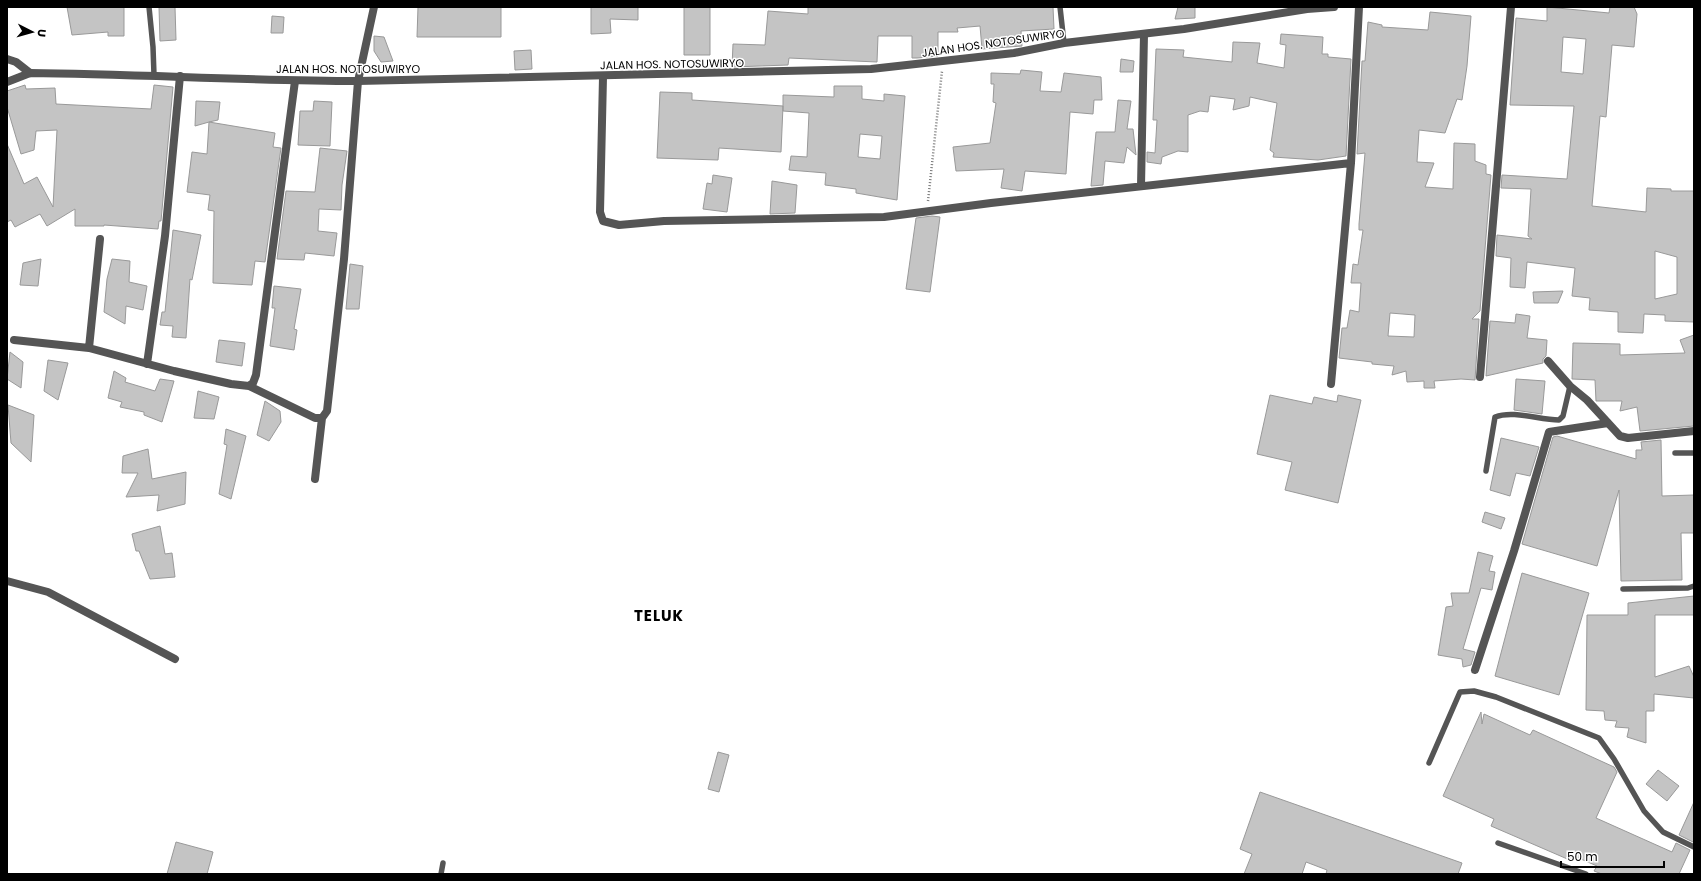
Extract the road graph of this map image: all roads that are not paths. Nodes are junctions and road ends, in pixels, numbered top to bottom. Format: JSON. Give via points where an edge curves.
{"nodes":[{"id":1,"x":149,"y":7,"type":"edge"},
{"id":2,"x":374,"y":7,"type":"edge"},
{"id":3,"x":1060,"y":7,"type":"edge"},
{"id":4,"x":1334,"y":7,"type":"edge"},
{"id":5,"x":1359,"y":7,"type":"edge"},
{"id":6,"x":1511,"y":7,"type":"edge"},
{"id":7,"x":1307,"y":8,"type":"edge"},
{"id":8,"x":1144,"y":34,"type":"junction"},
{"id":9,"x":1064,"y":44,"type":"junction"},
{"id":10,"x":7,"y":59,"type":"edge"},
{"id":11,"x":30,"y":73,"type":"junction"},
{"id":12,"x":154,"y":75,"type":"junction"},
{"id":13,"x":180,"y":76,"type":"junction"},
{"id":14,"x":603,"y":77,"type":"junction"},
{"id":15,"x":295,"y":81,"type":"junction"},
{"id":16,"x":358,"y":81,"type":"junction"},
{"id":17,"x":7,"y":82,"type":"edge"},
{"id":18,"x":1351,"y":163,"type":"junction"},
{"id":19,"x":1141,"y":186,"type":"junction"},
{"id":20,"x":100,"y":239,"type":"dead end"},
{"id":21,"x":14,"y":340,"type":"dead end"},
{"id":22,"x":89,"y":348,"type":"junction"},
{"id":23,"x":1548,"y":361,"type":"dead end"},
{"id":24,"x":147,"y":364,"type":"junction"},
{"id":25,"x":1480,"y":377,"type":"dead end"},
{"id":26,"x":1331,"y":384,"type":"dead end"},
{"id":27,"x":249,"y":386,"type":"junction"},
{"id":28,"x":1570,"y":386,"type":"junction"},
{"id":29,"x":322,"y":418,"type":"junction"},
{"id":30,"x":1608,"y":423,"type":"junction"},
{"id":31,"x":1694,"y":431,"type":"edge"},
{"id":32,"x":1694,"y":452,"type":"edge"},
{"id":33,"x":1675,"y":453,"type":"dead end"},
{"id":34,"x":1486,"y":471,"type":"dead end"},
{"id":35,"x":314,"y":479,"type":"dead end"},
{"id":36,"x":7,"y":580,"type":"edge"},
{"id":37,"x":1694,"y":586,"type":"edge"},
{"id":38,"x":1623,"y":590,"type":"dead end"},
{"id":39,"x":175,"y":659,"type":"dead end"},
{"id":40,"x":1475,"y":670,"type":"dead end"},
{"id":41,"x":1429,"y":763,"type":"dead end"},
{"id":42,"x":1498,"y":843,"type":"dead end"},
{"id":43,"x":1694,"y":846,"type":"edge"},
{"id":44,"x":443,"y":863,"type":"dead end"},
{"id":45,"x":441,"y":874,"type":"edge"},
{"id":46,"x":1586,"y":874,"type":"edge"}],
"edges":[{"from":1,"to":12,"type":"lane"},
{"from":2,"to":16,"type":"street"},
{"from":3,"to":9,"type":"lane"},
{"from":4,"to":7,"type":"street","name":"JALAN HOS. NOTOSUWIRYO"},
{"from":5,"to":18,"type":"street"},
{"from":6,"to":25,"type":"street"},
{"from":7,"to":8,"type":"street","name":"JALAN HOS. NOTOSUWIRYO"},
{"from":8,"to":9,"type":"street","name":"JALAN HOS. NOTOSUWIRYO"},
{"from":8,"to":19,"type":"street"},
{"from":9,"to":14,"type":"street","name":"JALAN HOS. NOTOSUWIRYO","via":[[871,70]]},
{"from":10,"to":11,"type":"street","via":[[16,62]]},
{"from":11,"to":12,"type":"street","name":"JALAN HOS. NOTOSUWIRYO"},
{"from":11,"to":17,"type":"street","name":"JALAN HOS. NOTOSUWIRYO"},
{"from":12,"to":13,"type":"street","name":"JALAN HOS. NOTOSUWIRYO"},
{"from":13,"to":15,"type":"street","name":"JALAN HOS. NOTOSUWIRYO"},
{"from":13,"to":24,"type":"street","via":[[165,236]]},
{"from":14,"to":16,"type":"street","name":"JALAN HOS. NOTOSUWIRYO"},
{"from":14,"to":19,"type":"street","via":[[600,212],[603,221],[619,225],[664,221],[884,218]]},
{"from":15,"to":16,"type":"street","name":"JALAN HOS. NOTOSUWIRYO"},
{"from":15,"to":27,"type":"street","via":[[256,375]]},
{"from":16,"to":29,"type":"street","via":[[344,259],[326,411]]},
{"from":18,"to":19,"type":"street"},
{"from":18,"to":26,"type":"street"},
{"from":20,"to":22,"type":"street"},
{"from":21,"to":22,"type":"street"},
{"from":22,"to":24,"type":"street"},
{"from":23,"to":28,"type":"street"},
{"from":24,"to":27,"type":"street"},
{"from":27,"to":29,"type":"street","via":[[315,418]]},
{"from":28,"to":30,"type":"street"},
{"from":28,"to":34,"type":"lane","via":[[1563,416],[1559,420],[1512,415],[1500,415],[1495,418]]},
{"from":29,"to":35,"type":"street"},
{"from":30,"to":31,"type":"street","via":[[1620,436],[1628,438]]},
{"from":30,"to":40,"type":"street","via":[[1549,432]]},
{"from":32,"to":33,"type":"lane"},
{"from":36,"to":39,"type":"street","via":[[48,592]]},
{"from":37,"to":38,"type":"lane"},
{"from":41,"to":43,"type":"lane","via":[[1460,692],[1474,691],[1496,697],[1598,738],[1614,758],[1644,811],[1663,832]]},
{"from":42,"to":46,"type":"lane"},
{"from":44,"to":45,"type":"lane"}]}
